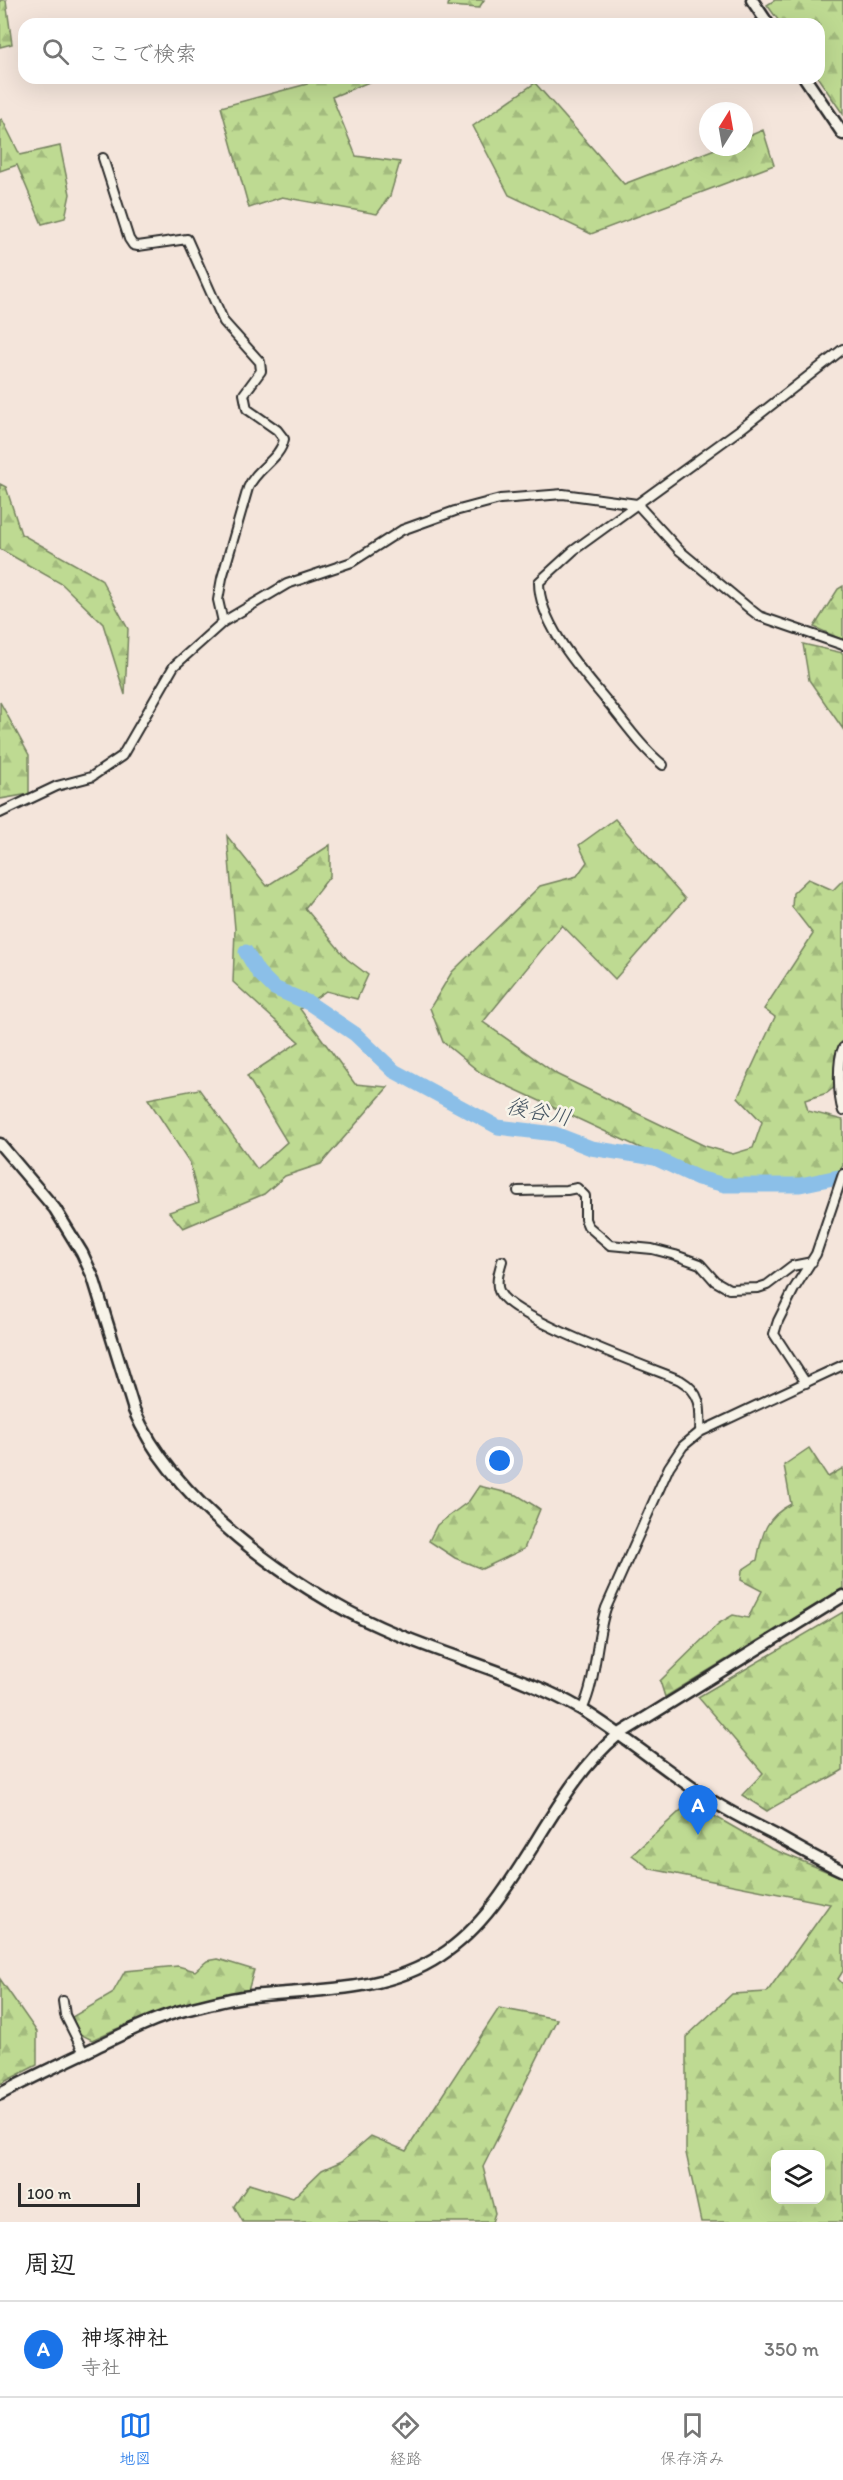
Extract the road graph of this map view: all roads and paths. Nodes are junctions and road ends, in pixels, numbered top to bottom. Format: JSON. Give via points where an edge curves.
{"nodes":[{"id":1,"x":752,"y":0,"type":"edge"},
{"id":2,"x":764,"y":18,"type":"edge"},
{"id":3,"x":809,"y":84,"type":"edge"},
{"id":4,"x":843,"y":134,"type":"edge"},
{"id":5,"x":103,"y":158,"type":"dead end"},
{"id":6,"x":843,"y":350,"type":"edge"},
{"id":7,"x":637,"y":504,"type":"junction"},
{"id":8,"x":222,"y":622,"type":"junction"},
{"id":9,"x":843,"y":645,"type":"edge"},
{"id":10,"x":663,"y":765,"type":"dead end"},
{"id":11,"x":0,"y":813,"type":"edge"},
{"id":12,"x":843,"y":1048,"type":"edge"},
{"id":13,"x":843,"y":1111,"type":"edge"},
{"id":14,"x":0,"y":1144,"type":"edge"},
{"id":15,"x":843,"y":1174,"type":"edge"},
{"id":16,"x":519,"y":1191,"type":"dead end"},
{"id":17,"x":502,"y":1261,"type":"dead end"},
{"id":18,"x":812,"y":1262,"type":"junction"},
{"id":19,"x":843,"y":1365,"type":"edge"},
{"id":20,"x":806,"y":1383,"type":"junction"},
{"id":21,"x":700,"y":1432,"type":"junction"},
{"id":22,"x":843,"y":1596,"type":"edge"},
{"id":23,"x":582,"y":1710,"type":"junction"},
{"id":24,"x":618,"y":1735,"type":"junction"},
{"id":25,"x":843,"y":1871,"type":"edge"},
{"id":26,"x":63,"y":2001,"type":"dead end"},
{"id":27,"x":84,"y":2053,"type":"junction"},
{"id":28,"x":0,"y":2094,"type":"edge"}],
"edges":[{"from":1,"to":2,"type":"street"},
{"from":3,"to":4,"type":"street"},
{"from":5,"to":8,"type":"street","via":[[133,245],[186,239],[224,322],[260,362],[261,371],[244,394],[247,409],[277,429],[284,439],[280,451],[253,476],[248,488],[222,578],[218,600]]},
{"from":6,"to":7,"type":"street"},
{"from":7,"to":8,"type":"street","via":[[551,494],[500,499],[455,511],[402,530],[352,562],[287,584]]},
{"from":7,"to":9,"type":"street","via":[[680,550],[750,609],[767,619]]},
{"from":7,"to":10,"type":"street","via":[[535,582],[552,627],[579,667]]},
{"from":8,"to":11,"type":"street","via":[[174,666],[122,756],[91,777],[57,786]]},
{"from":12,"to":13,"type":"street","via":[[839,1056]]},
{"from":14,"to":23,"type":"street","via":[[55,1209],[82,1253],[142,1429],[167,1466],[210,1512],[255,1552],[359,1617],[559,1697]]},
{"from":15,"to":18,"type":"street"},
{"from":16,"to":18,"type":"street","via":[[577,1188],[585,1196],[588,1226],[610,1245],[675,1254],[700,1264],[715,1281],[729,1289],[758,1288],[792,1266]]},
{"from":17,"to":21,"type":"street","via":[[500,1293],[517,1308],[602,1350],[691,1387],[699,1406]]},
{"from":18,"to":20,"type":"street","via":[[794,1288],[774,1334]]},
{"from":19,"to":20,"type":"street"},
{"from":20,"to":21,"type":"street"},
{"from":21,"to":23,"type":"street","via":[[683,1446],[669,1467],[606,1608]]},
{"from":22,"to":24,"type":"street"},
{"from":23,"to":24,"type":"street"},
{"from":24,"to":25,"type":"street","via":[[703,1795]]},
{"from":24,"to":27,"type":"street","via":[[592,1759],[480,1921],[457,1944],[424,1966],[369,1984],[241,1997],[182,2011],[139,2026]]},
{"from":26,"to":27,"type":"street","via":[[65,2015]]},
{"from":27,"to":28,"type":"street"}]}
